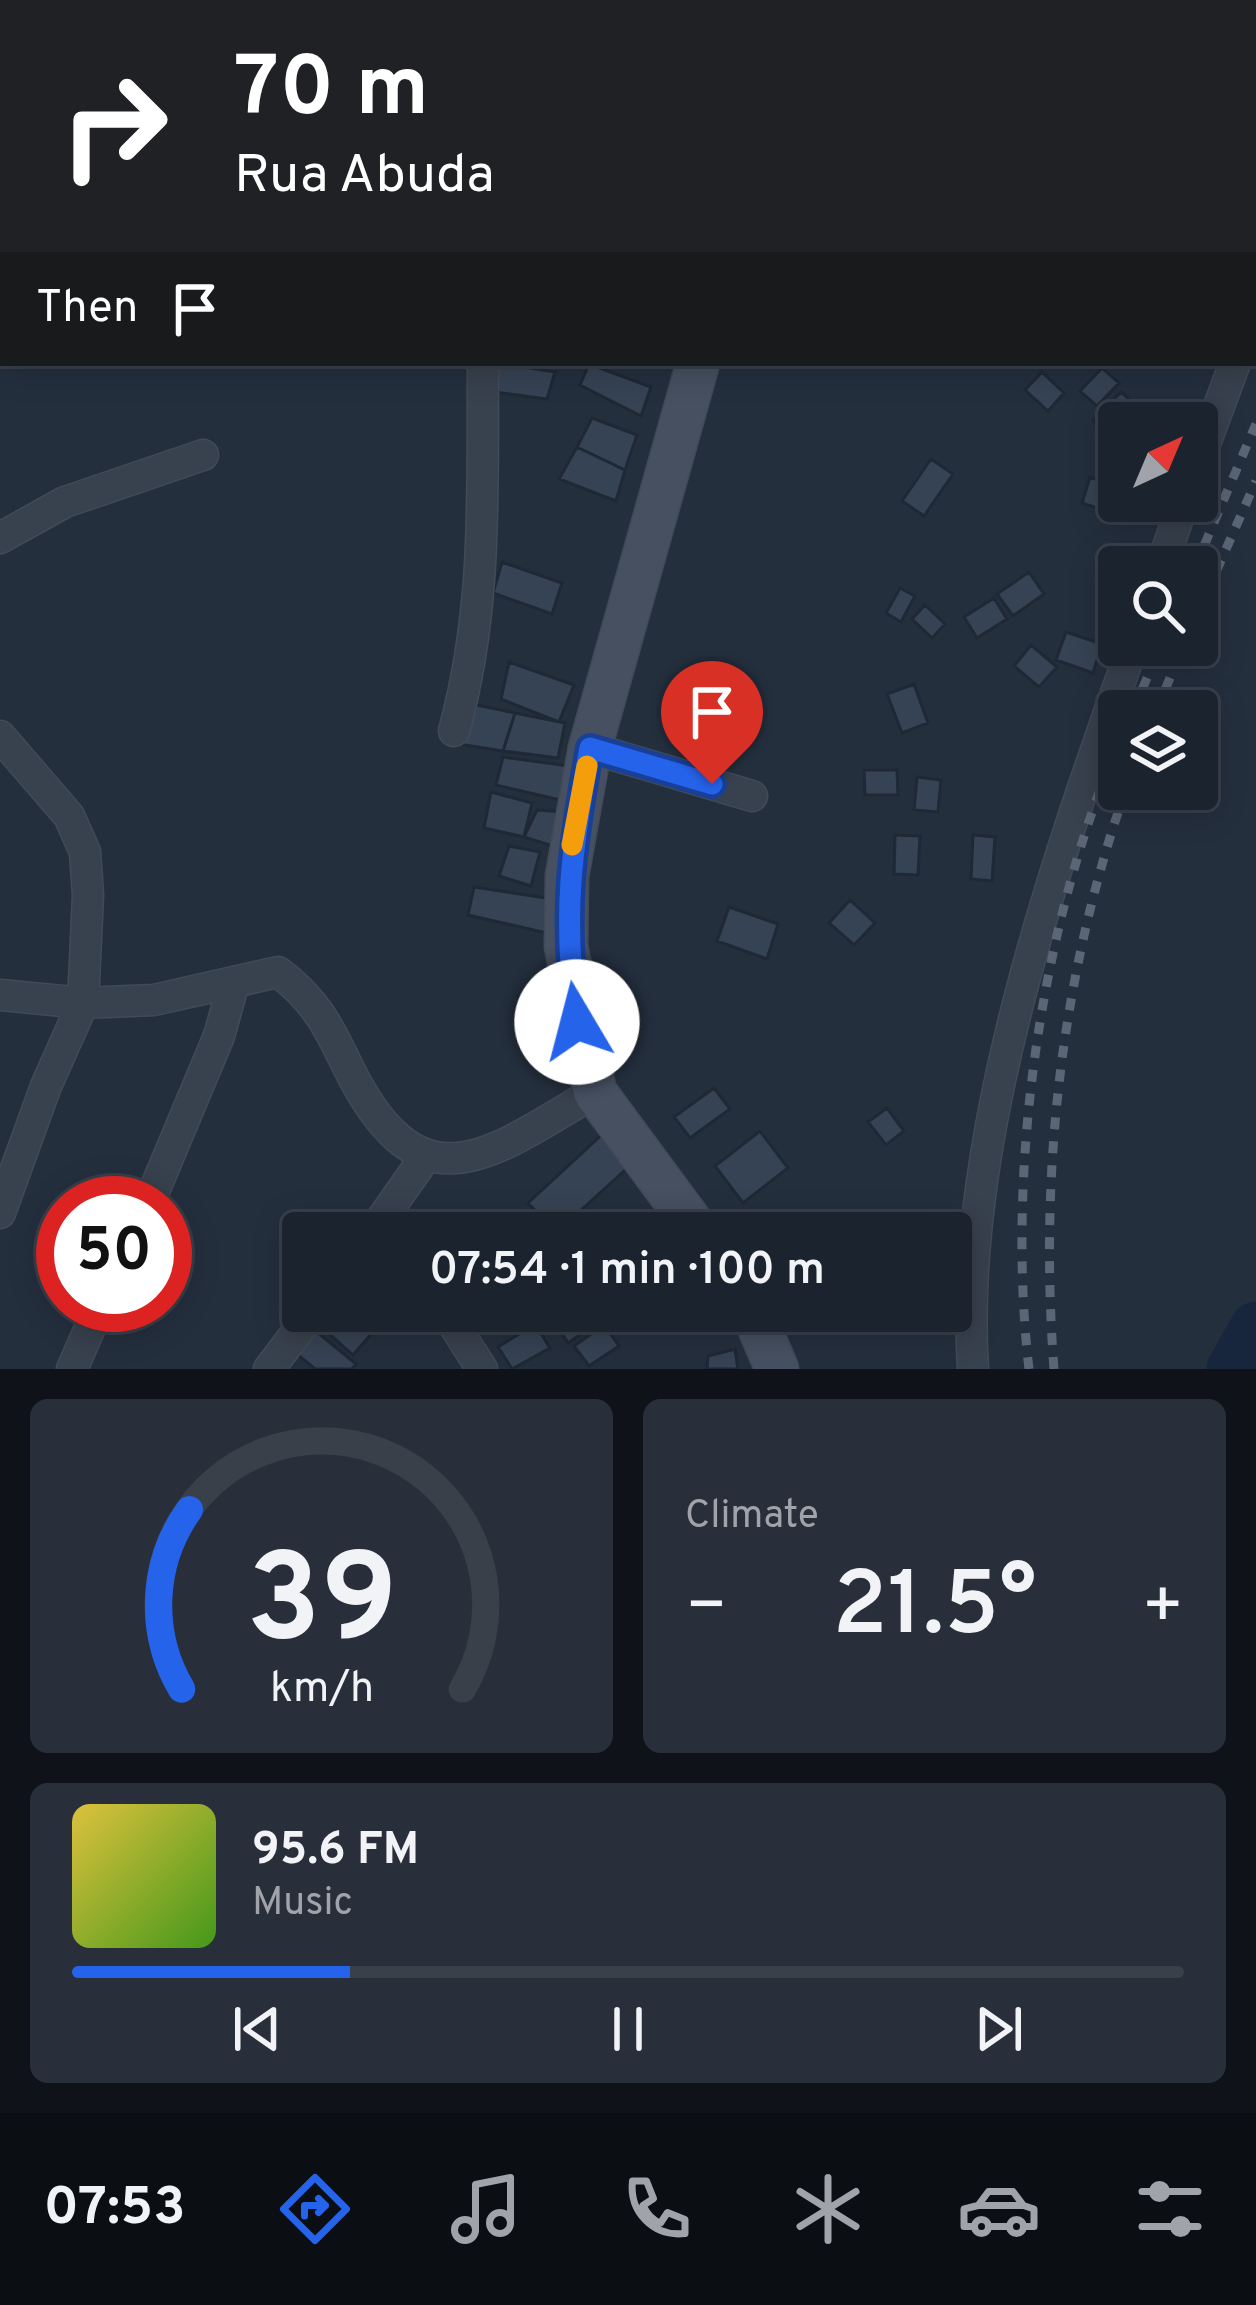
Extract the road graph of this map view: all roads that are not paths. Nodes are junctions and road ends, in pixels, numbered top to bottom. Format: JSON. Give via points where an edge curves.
{"nodes":[{"id":1,"x":483,"y":366,"type":"edge"},
{"id":2,"x":697,"y":366,"type":"edge"},
{"id":3,"x":1234,"y":366,"type":"edge"},
{"id":4,"x":1218,"y":409,"type":"edge"},
{"id":5,"x":203,"y":455,"type":"dead end"},
{"id":6,"x":0,"y":538,"type":"edge"},
{"id":7,"x":1126,"y":666,"type":"edge"},
{"id":8,"x":454,"y":731,"type":"dead end"},
{"id":9,"x":0,"y":736,"type":"edge"},
{"id":10,"x":590,"y":748,"type":"junction"},
{"id":11,"x":752,"y":796,"type":"dead end"},
{"id":12,"x":234,"y":982,"type":"junction"},
{"id":13,"x":0,"y":995,"type":"edge"},
{"id":14,"x":83,"y":1003,"type":"junction"},
{"id":15,"x":596,"y":1092,"type":"junction"},
{"id":16,"x":426,"y":1156,"type":"junction"},
{"id":17,"x":160,"y":1176,"type":"edge"},
{"id":18,"x":394,"y":1212,"type":"edge"},
{"id":19,"x":684,"y":1212,"type":"edge"},
{"id":20,"x":0,"y":1213,"type":"edge"},
{"id":21,"x":88,"y":1332,"type":"edge"},
{"id":22,"x":297,"y":1332,"type":"edge"},
{"id":23,"x":458,"y":1332,"type":"edge"},
{"id":24,"x":761,"y":1332,"type":"edge"},
{"id":25,"x":72,"y":1369,"type":"edge"},
{"id":26,"x":269,"y":1369,"type":"edge"},
{"id":27,"x":482,"y":1369,"type":"edge"},
{"id":28,"x":776,"y":1369,"type":"edge"},
{"id":29,"x":973,"y":1369,"type":"edge"}],
"edges":[{"from":1,"to":8,"type":"street","via":[[482,598]]},
{"from":2,"to":10,"type":"main road"},
{"from":3,"to":4,"type":"street"},
{"from":5,"to":6,"type":"street","via":[[65,502]]},
{"from":7,"to":29,"type":"street","via":[[1032,958],[976,1226]]},
{"from":9,"to":14,"type":"street","via":[[69,816],[85,852]]},
{"from":10,"to":11,"type":"street"},
{"from":10,"to":15,"type":"main road","via":[[567,876],[566,946]]},
{"from":12,"to":14,"type":"street","via":[[154,1000]]},
{"from":12,"to":16,"type":"street","via":[[278,972],[307,993],[373,1112]]},
{"from":12,"to":17,"type":"street"},
{"from":13,"to":14,"type":"street"},
{"from":14,"to":20,"type":"street"},
{"from":15,"to":16,"type":"street","via":[[494,1152],[453,1162]]},
{"from":15,"to":19,"type":"main road"},
{"from":16,"to":18,"type":"street"},
{"from":21,"to":25,"type":"street"},
{"from":22,"to":26,"type":"street"},
{"from":23,"to":27,"type":"street"},
{"from":24,"to":28,"type":"main road"}]}
